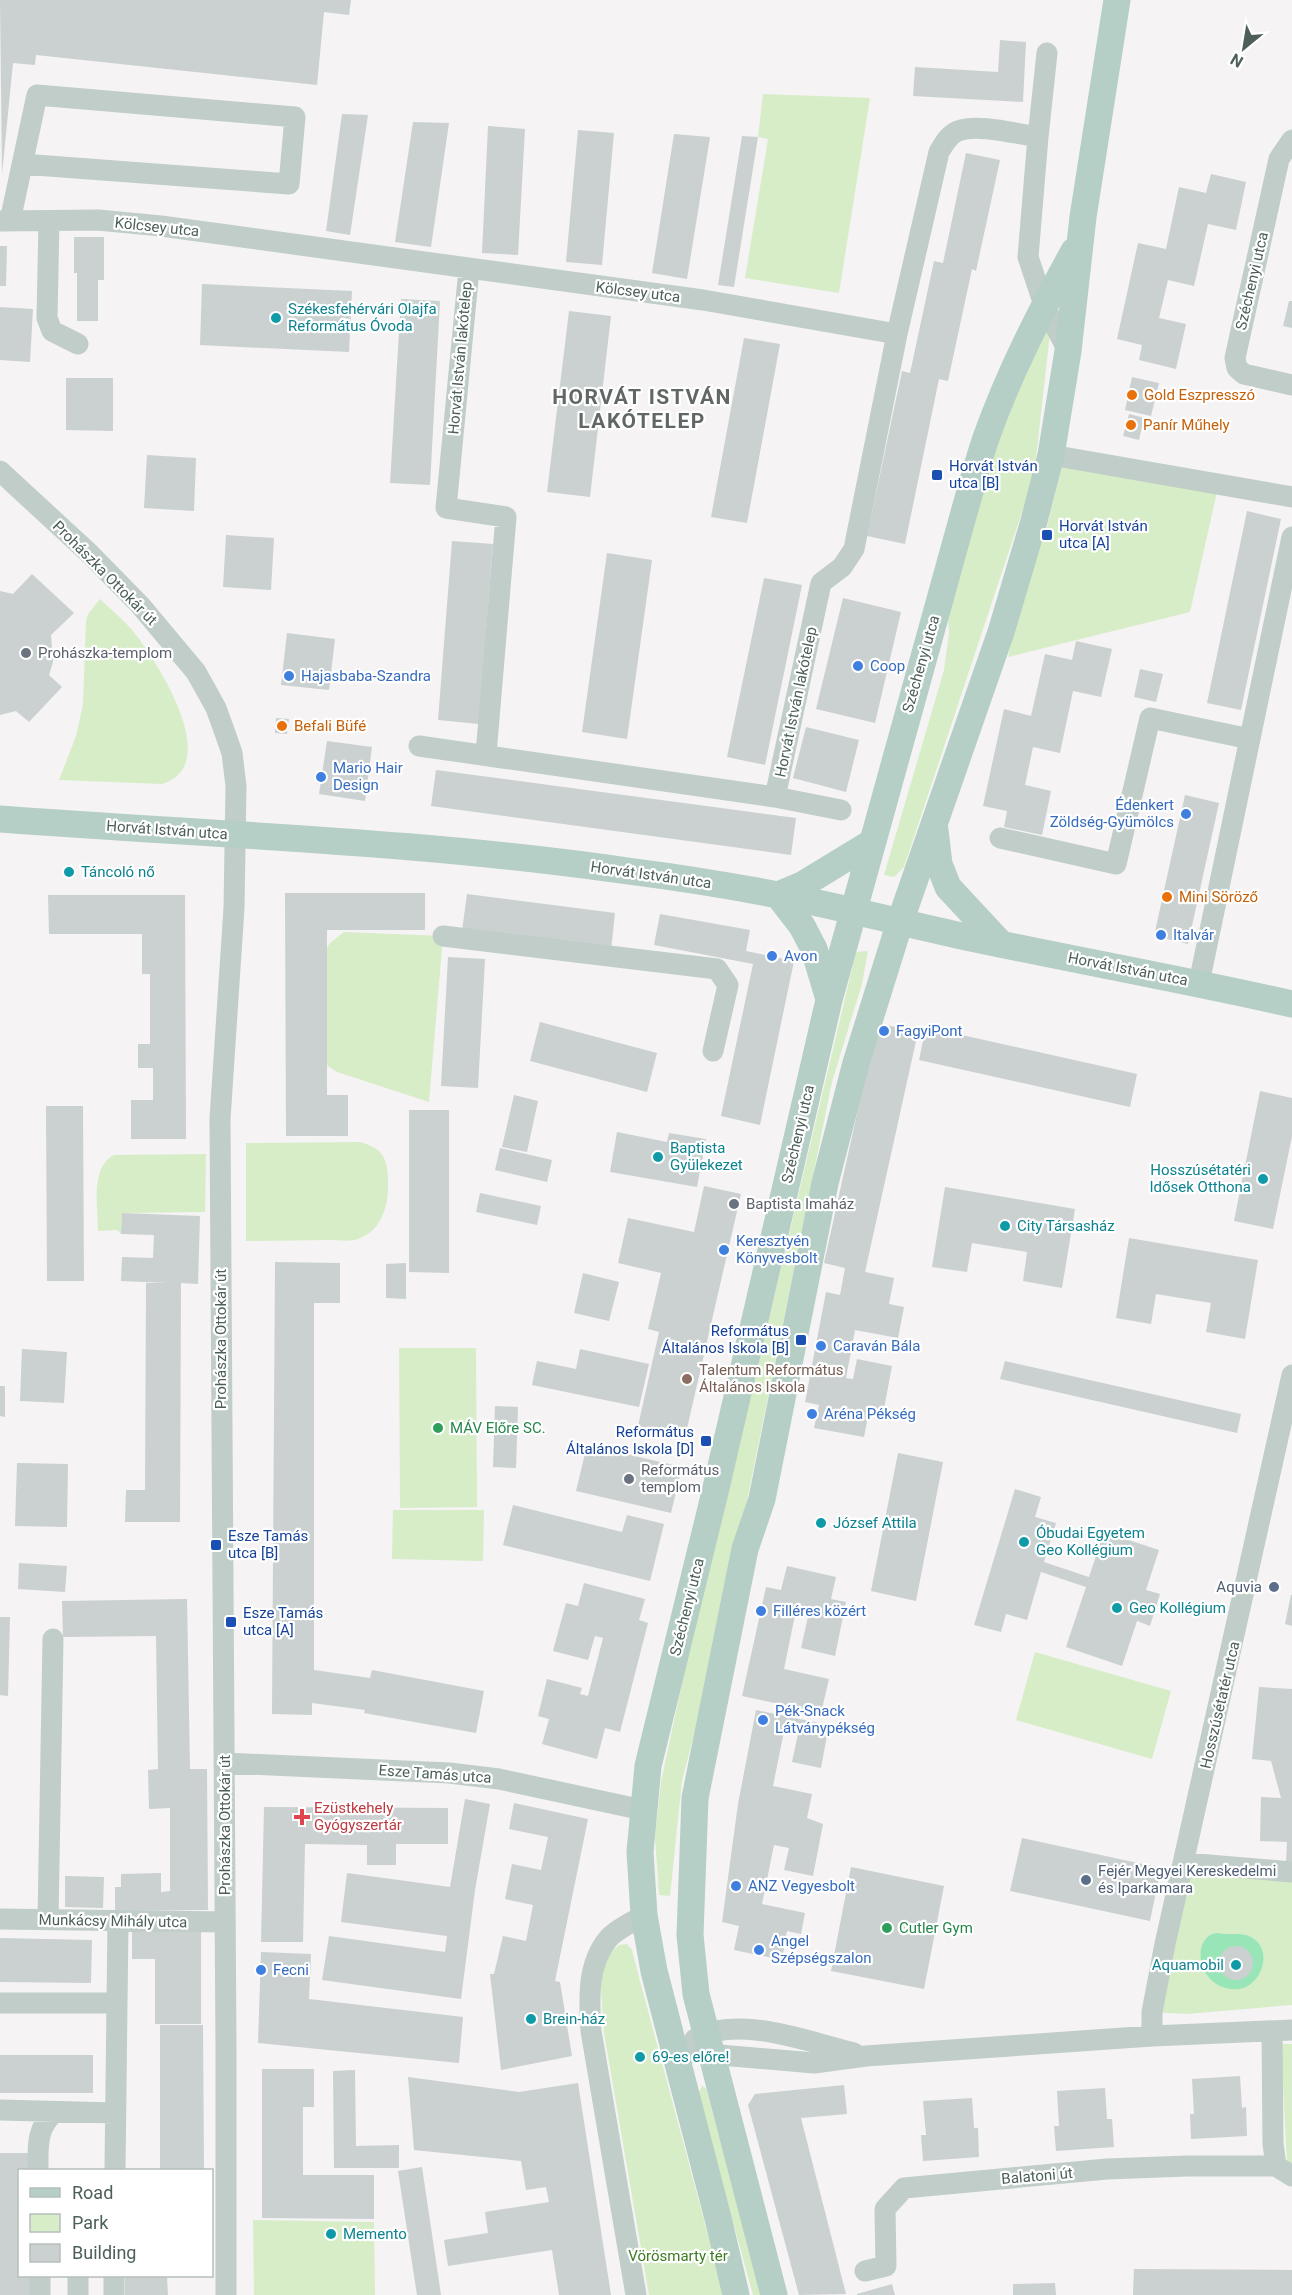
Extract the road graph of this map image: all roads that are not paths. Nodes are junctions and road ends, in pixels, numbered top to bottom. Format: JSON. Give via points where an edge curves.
{"nodes":[{"id":1,"x":1117,"y":0,"type":"edge"},
{"id":2,"x":1047,"y":53,"type":"dead end"},
{"id":3,"x":1038,"y":137,"type":"junction"},
{"id":4,"x":1292,"y":140,"type":"edge"},
{"id":5,"x":22,"y":164,"type":"junction"},
{"id":6,"x":5,"y":221,"type":"edge"},
{"id":7,"x":49,"y":221,"type":"junction"},
{"id":8,"x":1081,"y":240,"type":"junction"},
{"id":9,"x":469,"y":269,"type":"junction"},
{"id":10,"x":1044,"y":305,"type":"junction"},
{"id":11,"x":897,"y":334,"type":"junction"},
{"id":12,"x":78,"y":344,"type":"dead end"},
{"id":13,"x":1068,"y":351,"type":"junction"},
{"id":14,"x":1292,"y":385,"type":"edge"},
{"id":15,"x":1051,"y":455,"type":"junction"},
{"id":16,"x":0,"y":471,"type":"edge"},
{"id":17,"x":1292,"y":497,"type":"edge"},
{"id":18,"x":1292,"y":537,"type":"edge"},
{"id":19,"x":1250,"y":739,"type":"junction"},
{"id":20,"x":420,"y":746,"type":"dead end"},
{"id":21,"x":486,"y":754,"type":"junction"},
{"id":22,"x":775,"y":797,"type":"junction"},
{"id":23,"x":840,"y":810,"type":"dead end"},
{"id":24,"x":0,"y":819,"type":"edge"},
{"id":25,"x":935,"y":826,"type":"junction"},
{"id":26,"x":236,"y":835,"type":"junction"},
{"id":27,"x":1000,"y":838,"type":"dead end"},
{"id":28,"x":871,"y":843,"type":"junction"},
{"id":29,"x":778,"y":895,"type":"junction"},
{"id":30,"x":855,"y":912,"type":"junction"},
{"id":31,"x":900,"y":922,"type":"junction"},
{"id":32,"x":443,"y":936,"type":"dead end"},
{"id":33,"x":1001,"y":944,"type":"junction"},
{"id":34,"x":1199,"y":983,"type":"junction"},
{"id":35,"x":829,"y":1000,"type":"junction"},
{"id":36,"x":1292,"y":1004,"type":"edge"},
{"id":37,"x":713,"y":1051,"type":"dead end"},
{"id":38,"x":1292,"y":1375,"type":"edge"},
{"id":39,"x":52,"y":1639,"type":"dead end"},
{"id":40,"x":224,"y":1762,"type":"junction"},
{"id":41,"x":643,"y":1810,"type":"junction"},
{"id":42,"x":1185,"y":1863,"type":"junction"},
{"id":43,"x":1292,"y":1872,"type":"edge"},
{"id":44,"x":644,"y":1915,"type":"junction"},
{"id":45,"x":0,"y":1919,"type":"edge"},
{"id":46,"x":48,"y":1920,"type":"junction"},
{"id":47,"x":118,"y":1921,"type":"junction"},
{"id":48,"x":225,"y":1922,"type":"junction"},
{"id":49,"x":0,"y":2002,"type":"edge"},
{"id":50,"x":116,"y":2004,"type":"junction"},
{"id":51,"x":1282,"y":2030,"type":"edge"},
{"id":52,"x":1152,"y":2036,"type":"junction"},
{"id":53,"x":708,"y":2044,"type":"junction"},
{"id":54,"x":673,"y":2051,"type":"junction"},
{"id":55,"x":0,"y":2110,"type":"edge"},
{"id":56,"x":55,"y":2112,"type":"junction"},
{"id":57,"x":115,"y":2113,"type":"junction"},
{"id":58,"x":38,"y":2169,"type":"edge"},
{"id":59,"x":115,"y":2169,"type":"edge"},
{"id":60,"x":1284,"y":2171,"type":"edge"},
{"id":61,"x":865,"y":2271,"type":"dead end"},
{"id":62,"x":40,"y":2277,"type":"edge"},
{"id":63,"x":78,"y":2277,"type":"edge"},
{"id":64,"x":114,"y":2277,"type":"edge"},
{"id":65,"x":40,"y":2295,"type":"edge"},
{"id":66,"x":78,"y":2295,"type":"edge"},
{"id":67,"x":114,"y":2295,"type":"edge"},
{"id":68,"x":226,"y":2295,"type":"edge"},
{"id":69,"x":636,"y":2295,"type":"edge"},
{"id":70,"x":736,"y":2295,"type":"edge"},
{"id":71,"x":774,"y":2295,"type":"edge"}],
"edges":[{"from":1,"to":8,"type":"main road","name":"Széchenyi utca"},
{"from":2,"to":3,"type":"street"},
{"from":3,"to":10,"type":"street","via":[[1028,257]]},
{"from":3,"to":11,"type":"street","via":[[974,128],[958,131],[946,140],[935,165]]},
{"from":4,"to":14,"type":"street","name":"Széchenyi utca","via":[[1279,159],[1235,358],[1237,368],[1244,374]]},
{"from":5,"to":5,"type":"street","via":[[37,95],[295,117],[289,184]]},
{"from":5,"to":6,"type":"street"},
{"from":6,"to":7,"type":"street","name":"Kölcsey utca"},
{"from":7,"to":9,"type":"street","name":"Kölcsey utca","via":[[98,220],[161,226]]},
{"from":7,"to":12,"type":"street","via":[[47,318],[52,331]]},
{"from":8,"to":10,"type":"main road","name":"Széchenyi utca"},
{"from":8,"to":13,"type":"main road","name":"Széchenyi utca"},
{"from":9,"to":11,"type":"street","name":"Kölcsey utca","via":[[703,300]]},
{"from":9,"to":21,"type":"street","name":"Horvát István lakótelep","via":[[446,508],[506,517]]},
{"from":10,"to":13,"type":"street"},
{"from":10,"to":28,"type":"main road","name":"Széchenyi utca","via":[[986,439]]},
{"from":11,"to":22,"type":"street","name":"Horvát István lakótelep","via":[[854,549],[842,567],[822,583]]},
{"from":13,"to":15,"type":"main road","name":"Széchenyi utca"},
{"from":15,"to":17,"type":"street"},
{"from":15,"to":25,"type":"main road","name":"Széchenyi utca","via":[[1001,632]]},
{"from":16,"to":26,"type":"street","name":"Prohászka Ottokár út","via":[[140,605],[196,672],[216,708],[232,753]]},
{"from":18,"to":19,"type":"street"},
{"from":19,"to":27,"type":"street","via":[[1150,718],[1116,864]]},
{"from":19,"to":34,"type":"street"},
{"from":20,"to":21,"type":"street","name":"Horvát István lakótelep"},
{"from":21,"to":22,"type":"street","name":"Horvát István lakótelep"},
{"from":22,"to":23,"type":"street"},
{"from":24,"to":26,"type":"main road","name":"Horvát István utca"},
{"from":25,"to":31,"type":"main road","name":"Széchenyi utca"},
{"from":25,"to":33,"type":"main road","via":[[939,864],[948,887]]},
{"from":26,"to":29,"type":"main road","name":"Horvát István utca","via":[[469,852]]},
{"from":26,"to":40,"type":"street","name":"Prohászka Ottokár út","via":[[220,1119]]},
{"from":28,"to":29,"type":"main road"},
{"from":28,"to":30,"type":"main road","name":"Széchenyi utca"},
{"from":29,"to":30,"type":"main road","name":"Horvát István utca"},
{"from":29,"to":35,"type":"main road","via":[[802,926],[814,950]]},
{"from":30,"to":31,"type":"main road","name":"Horvát István utca"},
{"from":30,"to":35,"type":"main road","name":"Széchenyi utca"},
{"from":31,"to":33,"type":"main road","name":"Horvát István utca"},
{"from":31,"to":53,"type":"main road","name":"Széchenyi utca","via":[[856,1063],[825,1183],[762,1499],[745,1549],[695,1798],[690,1935],[696,1994]]},
{"from":32,"to":37,"type":"street","via":[[717,969],[728,985]]},
{"from":33,"to":34,"type":"main road","name":"Horvát István utca"},
{"from":34,"to":36,"type":"main road","name":"Horvát István utca"},
{"from":35,"to":41,"type":"main road","name":"Széchenyi utca","via":[[648,1766]]},
{"from":38,"to":42,"type":"street","name":"Hosszúsétatér utca"},
{"from":39,"to":46,"type":"street"},
{"from":40,"to":41,"type":"street","name":"Esze Tamás utca","via":[[449,1773],[499,1779]]},
{"from":40,"to":48,"type":"street","name":"Prohászka Ottokár út"},
{"from":41,"to":44,"type":"main road","name":"Széchenyi utca","via":[[640,1852]]},
{"from":42,"to":43,"type":"street"},
{"from":42,"to":52,"type":"street","name":"Hosszúsétatér utca","via":[[1152,2012]]},
{"from":44,"to":54,"type":"main road","name":"Széchenyi utca"},
{"from":44,"to":69,"type":"street","via":[[609,1937],[595,1961],[589,1993],[591,2031]]},
{"from":45,"to":46,"type":"street","name":"Munkácsy Mihály utca"},
{"from":46,"to":47,"type":"street","name":"Munkácsy Mihály utca"},
{"from":47,"to":48,"type":"street","name":"Munkácsy Mihály utca"},
{"from":47,"to":50,"type":"street"},
{"from":48,"to":68,"type":"street","name":"Prohászka Ottokár út"},
{"from":49,"to":50,"type":"street"},
{"from":50,"to":57,"type":"street"},
{"from":51,"to":52,"type":"street","name":"Balatoni út"},
{"from":51,"to":60,"type":"street","name":"Balatoni út","via":[[1273,2144]]},
{"from":52,"to":53,"type":"street","name":"Balatoni út","via":[[814,2063]]},
{"from":53,"to":54,"type":"street","name":"Balatoni út"},
{"from":53,"to":71,"type":"main road"},
{"from":54,"to":70,"type":"main road"},
{"from":55,"to":56,"type":"street"},
{"from":56,"to":57,"type":"street"},
{"from":56,"to":58,"type":"street","via":[[45,2120],[39,2135]]},
{"from":57,"to":59,"type":"street"},
{"from":60,"to":61,"type":"street","name":"Balatoni út","via":[[1107,2169],[904,2188],[885,2209],[886,2266]]},
{"from":62,"to":65,"type":"street"},
{"from":63,"to":66,"type":"street"},
{"from":64,"to":67,"type":"street"}]}
